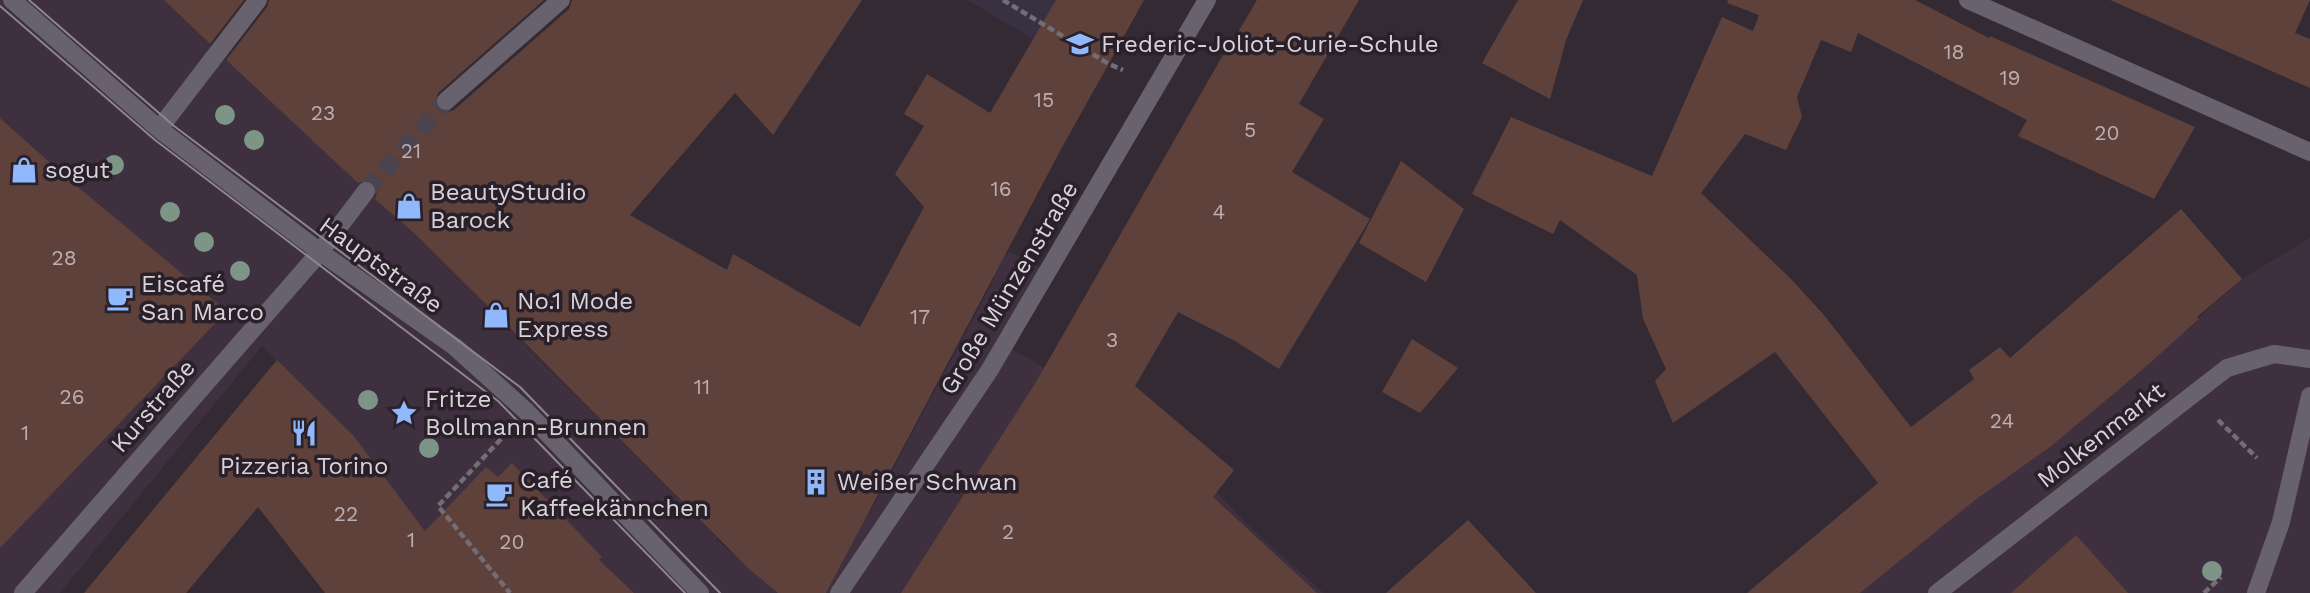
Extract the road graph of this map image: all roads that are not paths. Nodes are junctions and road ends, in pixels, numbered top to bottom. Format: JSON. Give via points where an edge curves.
{"nodes":[{"id":1,"x":12,"y":0,"type":"edge"},
{"id":2,"x":258,"y":0,"type":"edge"},
{"id":3,"x":561,"y":0,"type":"edge"},
{"id":4,"x":1207,"y":0,"type":"edge"},
{"id":5,"x":1968,"y":0,"type":"edge"},
{"id":6,"x":446,"y":101,"type":"tunnel mouth"},
{"id":7,"x":159,"y":129,"type":"junction"},
{"id":8,"x":2310,"y":152,"type":"edge"},
{"id":9,"x":366,"y":191,"type":"tunnel mouth"},
{"id":10,"x":320,"y":252,"type":"junction"},
{"id":11,"x":2310,"y":359,"type":"edge"},
{"id":12,"x":2310,"y":396,"type":"edge"},
{"id":13,"x":23,"y":593,"type":"edge"},
{"id":14,"x":700,"y":593,"type":"edge"},
{"id":15,"x":839,"y":593,"type":"edge"},
{"id":16,"x":1937,"y":593,"type":"edge"},
{"id":17,"x":2256,"y":593,"type":"edge"}],
"edges":[{"from":1,"to":7,"type":"street","name":"Hauptstraße"},
{"from":2,"to":7,"type":"street"},
{"from":3,"to":6,"type":"street"},
{"from":4,"to":15,"type":"street","name":"Große Münzenstraße","via":[[989,371]]},
{"from":5,"to":8,"type":"street"},
{"from":7,"to":10,"type":"street","name":"Hauptstraße"},
{"from":9,"to":10,"type":"street","name":"Kurstraße"},
{"from":10,"to":13,"type":"street","name":"Kurstraße"},
{"from":10,"to":14,"type":"street","name":"Hauptstraße","via":[[455,348],[527,412]]},
{"from":11,"to":16,"type":"street","name":"Molkenmarkt","via":[[2274,354],[2227,368]]},
{"from":12,"to":17,"type":"street","via":[[2281,522]]}]}
